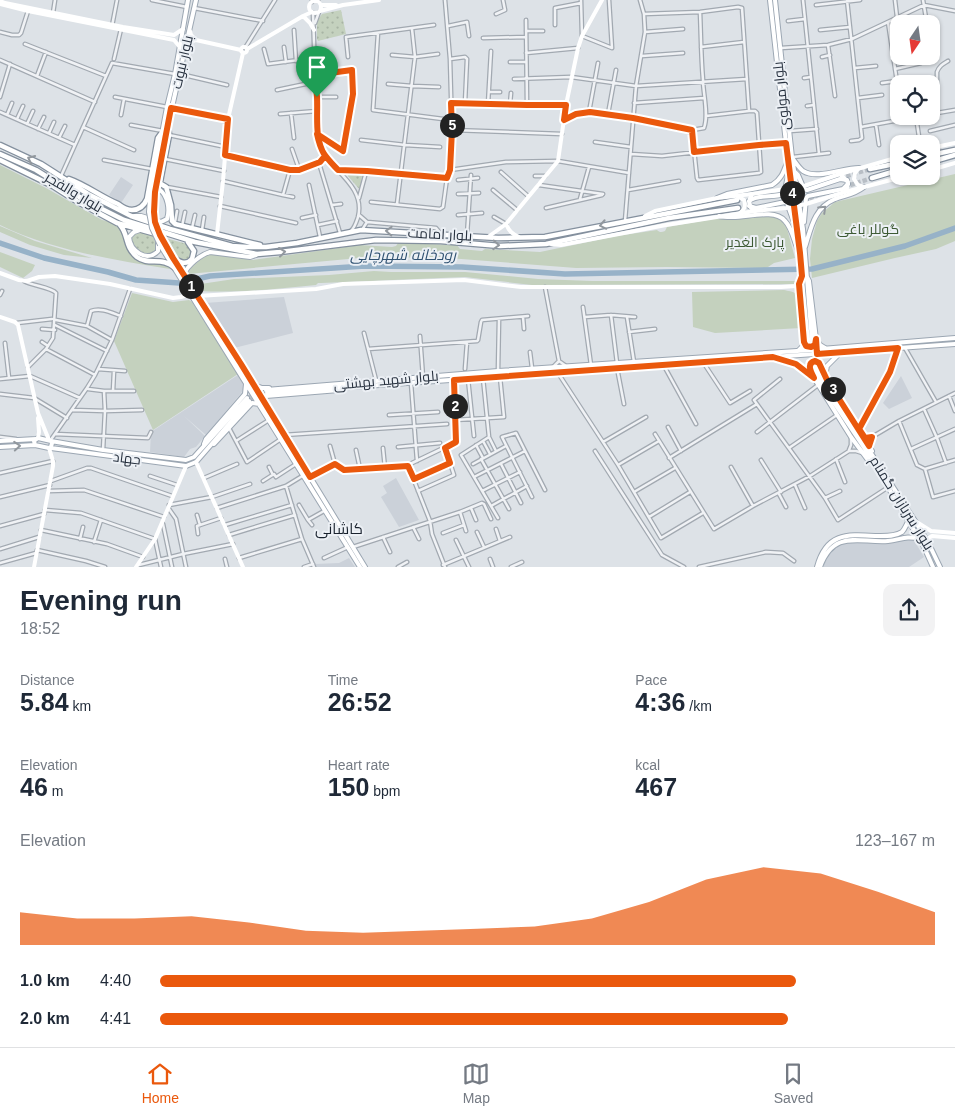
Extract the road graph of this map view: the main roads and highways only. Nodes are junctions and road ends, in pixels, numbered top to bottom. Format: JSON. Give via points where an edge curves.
{"nodes":[{"id":1,"x":188,"y":0,"type":"edge"},
{"id":2,"x":318,"y":0,"type":"edge"},
{"id":3,"x":378,"y":0,"type":"edge"},
{"id":4,"x":602,"y":0,"type":"edge"},
{"id":5,"x":770,"y":0,"type":"edge"},
{"id":6,"x":775,"y":0,"type":"edge"},
{"id":7,"x":196,"y":1,"type":"edge"},
{"id":8,"x":312,"y":1,"type":"edge"},
{"id":9,"x":369,"y":1,"type":"edge"},
{"id":10,"x":356,"y":2,"type":"edge"},
{"id":11,"x":0,"y":3,"type":"edge"},
{"id":12,"x":322,"y":5,"type":"junction"},
{"id":13,"x":343,"y":5,"type":"junction"},
{"id":14,"x":309,"y":7,"type":"junction"},
{"id":15,"x":320,"y":11,"type":"junction"},
{"id":16,"x":313,"y":12,"type":"junction"},
{"id":17,"x":53,"y":14,"type":"junction"},
{"id":18,"x":185,"y":16,"type":"junction"},
{"id":19,"x":303,"y":16,"type":"junction"},
{"id":20,"x":192,"y":17,"type":"junction"},
{"id":21,"x":112,"y":26,"type":"junction"},
{"id":22,"x":183,"y":29,"type":"junction"},
{"id":23,"x":314,"y":30,"type":"road end"},
{"id":24,"x":190,"y":31,"type":"junction"},
{"id":25,"x":196,"y":40,"type":"junction"},
{"id":26,"x":179,"y":46,"type":"junction"},
{"id":27,"x":185,"y":48,"type":"junction"},
{"id":28,"x":244,"y":50,"type":"junction"},
{"id":29,"x":177,"y":74,"type":"junction"},
{"id":30,"x":169,"y":108,"type":"junction"},
{"id":31,"x":168,"y":125,"type":"junction"},
{"id":32,"x":162,"y":130,"type":"junction"},
{"id":33,"x":955,"y":143,"type":"edge"},
{"id":34,"x":0,"y":146,"type":"edge"},
{"id":35,"x":940,"y":146,"type":"edge"},
{"id":36,"x":955,"y":150,"type":"edge"},
{"id":37,"x":940,"y":153,"type":"edge"},
{"id":38,"x":0,"y":154,"type":"edge"},
{"id":39,"x":955,"y":155,"type":"edge"},
{"id":40,"x":790,"y":158,"type":"junction"},
{"id":41,"x":890,"y":159,"type":"edge"},
{"id":42,"x":940,"y":159,"type":"edge"},
{"id":43,"x":0,"y":160,"type":"edge"},
{"id":44,"x":955,"y":163,"type":"edge"},
{"id":45,"x":890,"y":165,"type":"edge"},
{"id":46,"x":940,"y":167,"type":"edge"},
{"id":47,"x":859,"y":168,"type":"junction"},
{"id":48,"x":870,"y":169,"type":"tunnel mouth"},
{"id":49,"x":792,"y":171,"type":"junction"},
{"id":50,"x":890,"y":173,"type":"edge"},
{"id":51,"x":840,"y":174,"type":"junction"},
{"id":52,"x":61,"y":176,"type":"junction"},
{"id":53,"x":872,"y":178,"type":"tunnel mouth"},
{"id":54,"x":890,"y":180,"type":"edge"},
{"id":55,"x":847,"y":182,"type":"junction"},
{"id":56,"x":864,"y":187,"type":"junction"},
{"id":57,"x":155,"y":192,"type":"junction"},
{"id":58,"x":844,"y":192,"type":"junction"},
{"id":59,"x":752,"y":194,"type":"junction"},
{"id":60,"x":717,"y":198,"type":"junction"},
{"id":61,"x":737,"y":198,"type":"junction"},
{"id":62,"x":749,"y":204,"type":"junction"},
{"id":63,"x":739,"y":211,"type":"junction"},
{"id":64,"x":755,"y":211,"type":"junction"},
{"id":65,"x":151,"y":212,"type":"junction"},
{"id":66,"x":131,"y":216,"type":"junction"},
{"id":67,"x":719,"y":216,"type":"junction"},
{"id":68,"x":642,"y":217,"type":"junction"},
{"id":69,"x":146,"y":221,"type":"joint"},
{"id":70,"x":117,"y":222,"type":"junction"},
{"id":71,"x":506,"y":224,"type":"junction"},
{"id":72,"x":149,"y":228,"type":"joint"},
{"id":73,"x":803,"y":229,"type":"junction"},
{"id":74,"x":143,"y":230,"type":"junction"},
{"id":75,"x":372,"y":230,"type":"junction"},
{"id":76,"x":797,"y":230,"type":"junction"},
{"id":77,"x":217,"y":234,"type":"junction"},
{"id":78,"x":488,"y":237,"type":"junction"},
{"id":79,"x":520,"y":237,"type":"junction"},
{"id":80,"x":376,"y":240,"type":"junction"},
{"id":81,"x":161,"y":242,"type":"junction"},
{"id":82,"x":188,"y":242,"type":"junction"},
{"id":83,"x":195,"y":242,"type":"junction"},
{"id":84,"x":546,"y":244,"type":"junction"},
{"id":85,"x":266,"y":247,"type":"junction"},
{"id":86,"x":802,"y":252,"type":"junction"},
{"id":87,"x":257,"y":254,"type":"junction"},
{"id":88,"x":173,"y":258,"type":"junction"},
{"id":89,"x":175,"y":268,"type":"junction"},
{"id":90,"x":0,"y":273,"type":"edge"},
{"id":91,"x":182,"y":275,"type":"junction"},
{"id":92,"x":804,"y":276,"type":"junction"},
{"id":93,"x":799,"y":284,"type":"junction"},
{"id":94,"x":789,"y":287,"type":"junction"},
{"id":95,"x":193,"y":294,"type":"junction"},
{"id":96,"x":800,"y":296,"type":"junction"},
{"id":97,"x":0,"y":317,"type":"edge"},
{"id":98,"x":955,"y":338,"type":"edge"},
{"id":99,"x":810,"y":341,"type":"junction"},
{"id":100,"x":955,"y":344,"type":"edge"},
{"id":101,"x":827,"y":349,"type":"junction"},
{"id":102,"x":797,"y":351,"type":"junction"},
{"id":103,"x":817,"y":352,"type":"junction"},
{"id":104,"x":840,"y":353,"type":"junction"},
{"id":105,"x":773,"y":357,"type":"junction"},
{"id":106,"x":654,"y":363,"type":"junction"},
{"id":107,"x":814,"y":364,"type":"tunnel mouth"},
{"id":108,"x":617,"y":366,"type":"junction"},
{"id":109,"x":825,"y":376,"type":"junction"},
{"id":110,"x":814,"y":378,"type":"junction"},
{"id":111,"x":246,"y":384,"type":"junction"},
{"id":112,"x":254,"y":385,"type":"junction"},
{"id":113,"x":346,"y":385,"type":"junction"},
{"id":114,"x":266,"y":392,"type":"junction"},
{"id":115,"x":248,"y":399,"type":"junction"},
{"id":116,"x":264,"y":402,"type":"junction"},
{"id":117,"x":260,"y":405,"type":"junction"},
{"id":118,"x":38,"y":413,"type":"junction"},
{"id":119,"x":37,"y":439,"type":"junction"},
{"id":120,"x":0,"y":441,"type":"edge"},
{"id":121,"x":50,"y":441,"type":"junction"},
{"id":122,"x":59,"y":443,"type":"junction"},
{"id":123,"x":35,"y":445,"type":"junction"},
{"id":124,"x":0,"y":447,"type":"edge"},
{"id":125,"x":50,"y":448,"type":"junction"},
{"id":126,"x":205,"y":448,"type":"junction"},
{"id":127,"x":58,"y":449,"type":"junction"},
{"id":128,"x":199,"y":455,"type":"junction"},
{"id":129,"x":196,"y":462,"type":"junction"},
{"id":130,"x":875,"y":463,"type":"junction"},
{"id":131,"x":186,"y":466,"type":"junction"},
{"id":132,"x":915,"y":521,"type":"junction"},
{"id":133,"x":908,"y":522,"type":"junction"},
{"id":134,"x":955,"y":533,"type":"edge"},
{"id":135,"x":955,"y":538,"type":"edge"},
{"id":136,"x":919,"y":540,"type":"junction"},
{"id":137,"x":928,"y":542,"type":"junction"},
{"id":138,"x":350,"y":547,"type":"junction"},
{"id":139,"x":136,"y":566,"type":"edge"},
{"id":140,"x":34,"y":567,"type":"edge"},
{"id":141,"x":243,"y":567,"type":"edge"},
{"id":142,"x":360,"y":567,"type":"edge"},
{"id":143,"x":365,"y":567,"type":"edge"},
{"id":144,"x":818,"y":567,"type":"edge"},
{"id":145,"x":932,"y":567,"type":"edge"},
{"id":146,"x":940,"y":567,"type":"edge"}],
"edges":[{"from":1,"to":7,"type":"main road","via":[[191,4]]},
{"from":1,"to":18,"type":"main road","name":"بلوار نبوت"},
{"from":2,"to":8,"type":"main road"},
{"from":2,"to":12,"type":"main road"},
{"from":3,"to":9,"type":"main road"},
{"from":4,"to":71,"type":"main road","via":[[578,48],[558,161]]},
{"from":5,"to":40,"type":"main road","name":"بلوار مولوی"},
{"from":6,"to":40,"type":"main road","name":"بلوار مولوی","via":[[790,131]]},
{"from":7,"to":20,"type":"main road","name":"بلوار نبوت"},
{"from":8,"to":14,"type":"main road"},
{"from":9,"to":10,"type":"main road"},
{"from":10,"to":13,"type":"main road"},
{"from":11,"to":17,"type":"main road"},
{"from":11,"to":17,"type":"main road","via":[[28,12]]},
{"from":12,"to":13,"type":"main road"},
{"from":12,"to":15,"type":"main road"},
{"from":13,"to":15,"type":"main road"},
{"from":14,"to":16,"type":"main road"},
{"from":14,"to":19,"type":"main road"},
{"from":15,"to":16,"type":"main road"},
{"from":16,"to":19,"type":"main road"},
{"from":17,"to":21,"type":"main road"},
{"from":18,"to":20,"type":"main road","via":[[191,14]]},
{"from":18,"to":22,"type":"main road","name":"بلوار نبوت"},
{"from":19,"to":23,"type":"main road"},
{"from":19,"to":28,"type":"main road"},
{"from":20,"to":24,"type":"main road","name":"بلوار نبوت"},
{"from":21,"to":22,"type":"main road","via":[[174,35]]},
{"from":21,"to":26,"type":"main road","via":[[174,40]]},
{"from":22,"to":26,"type":"main road","name":"بلوار نبوت"},
{"from":24,"to":25,"type":"main road"},
{"from":24,"to":27,"type":"main road","name":"بلوار نبوت"},
{"from":25,"to":27,"type":"main road","via":[[188,42]]},
{"from":25,"to":28,"type":"main road"},
{"from":26,"to":29,"type":"main road","name":"بلوار نبوت"},
{"from":27,"to":29,"type":"main road","name":"بلوار نبوت"},
{"from":28,"to":77,"type":"main road","via":[[228,119]]},
{"from":29,"to":30,"type":"main road","name":"بلوار نبوت"},
{"from":30,"to":31,"type":"main road","name":"بلوار نبوت"},
{"from":30,"to":32,"type":"main road","name":"بلوار نبوت"},
{"from":31,"to":57,"type":"main road","name":"بلوار نبوت"},
{"from":31,"to":77,"type":"highway","via":[[160,182],[166,187],[172,221]]},
{"from":32,"to":52,"type":"highway","via":[[146,203],[141,208],[131,210]]},
{"from":32,"to":65,"type":"main road","name":"بلوار نبوت","via":[[150,197]]},
{"from":33,"to":35,"type":"main road"},
{"from":52,"to":34,"type":"highway","name":"بلوار والفجر","one_way":true},
{"from":36,"to":37,"type":"highway"},
{"from":38,"to":72,"type":"highway","name":"بلوار والفجر","via":[[36,170],[107,212]]},
{"from":39,"to":42,"type":"highway"},
{"from":40,"to":47,"type":"main road","via":[[809,174]]},
{"from":40,"to":49,"type":"main road","name":"بلوار مولوی"},
{"from":40,"to":60,"type":"main road","via":[[778,182]]},
{"from":41,"to":47,"type":"main road"},
{"from":43,"to":70,"type":"highway"},
{"from":44,"to":46,"type":"main road"},
{"from":45,"to":48,"type":"highway"},
{"from":47,"to":51,"type":"main road"},
{"from":47,"to":56,"type":"main road","bridge":true,"via":[[854,178],[858,185]]},
{"from":49,"to":55,"type":"main road","via":[[798,175],[805,190],[840,178]]},
{"from":49,"to":62,"type":"main road","via":[[784,194],[754,198]]},
{"from":49,"to":73,"type":"main road","name":"بلوار مولوی"},
{"from":49,"to":76,"type":"main road","name":"بلوار مولوی"},
{"from":50,"to":53,"type":"highway"},
{"from":51,"to":55,"type":"main road","bridge":true},
{"from":51,"to":59,"type":"main road","bridge":true,"via":[[804,186]]},
{"from":52,"to":66,"type":"highway","name":"بلوار والفجر"},
{"from":54,"to":56,"type":"main road"},
{"from":55,"to":58,"type":"main road","bridge":true},
{"from":55,"to":73,"type":"main road","via":[[843,189],[806,198]]},
{"from":56,"to":58,"type":"main road"},
{"from":86,"to":56,"type":"main road","one_way":true,"via":[[813,220],[822,208]]},
{"from":57,"to":65,"type":"main road","name":"بلوار نبوت"},
{"from":57,"to":66,"type":"main road","via":[[160,190],[164,193],[168,207],[166,220],[161,222]]},
{"from":58,"to":64,"type":"main road","bridge":true,"via":[[806,204]]},
{"from":59,"to":61,"type":"main road"},
{"from":59,"to":62,"type":"main road","bridge":true},
{"from":60,"to":61,"type":"main road"},
{"from":60,"to":68,"type":"main road"},
{"from":61,"to":63,"type":"main road","bridge":true,"via":[[745,203],[744,209]]},
{"from":61,"to":68,"type":"highway","name":"بلوار امامت"},
{"from":62,"to":64,"type":"main road","bridge":true},
{"from":62,"to":76,"type":"main road","via":[[756,208],[787,203]]},
{"from":63,"to":64,"type":"main road"},
{"from":63,"to":67,"type":"main road"},
{"from":63,"to":84,"type":"highway","name":"بلوار امامت","via":[[669,218]]},
{"from":65,"to":81,"type":"main road","bridge":true},
{"from":66,"to":69,"type":"highway","name":"بلوار والفجر"},
{"from":67,"to":84,"type":"main road","via":[[561,246]]},
{"from":67,"to":86,"type":"main road","via":[[779,216],[789,226]]},
{"from":68,"to":79,"type":"highway","name":"بلوار امامت","one_way":true,"via":[[544,237]]},
{"from":69,"to":85,"type":"highway","name":"بلوار امامت","via":[[232,246]]},
{"from":70,"to":74,"type":"highway"},
{"from":70,"to":89,"type":"highway","via":[[137,257],[165,262]]},
{"from":71,"to":78,"type":"main road"},
{"from":71,"to":79,"type":"main road","via":[[510,232]]},
{"from":72,"to":83,"type":"highway","name":"بلوار امامت"},
{"from":73,"to":86,"type":"main road","name":"بلوار مولوی"},
{"from":74,"to":81,"type":"main road","via":[[137,230],[130,237],[138,252],[154,255]]},
{"from":74,"to":82,"type":"highway"},
{"from":78,"to":75,"type":"highway","name":"بلوار امامت","one_way":true},
{"from":75,"to":80,"type":"highway","via":[[364,236]]},
{"from":75,"to":85,"type":"highway","name":"بلوار امامت"},
{"from":76,"to":86,"type":"main road","name":"بلوار مولوی"},
{"from":77,"to":85,"type":"highway"},
{"from":78,"to":79,"type":"highway","name":"بلوار امامت"},
{"from":80,"to":84,"type":"highway","name":"بلوار امامت","one_way":true,"via":[[500,246]]},
{"from":87,"to":80,"type":"highway","name":"بلوار امامت","one_way":true},
{"from":81,"to":88,"type":"main road"},
{"from":81,"to":89,"type":"main road"},
{"from":82,"to":83,"type":"highway"},
{"from":82,"to":88,"type":"highway","via":[[194,251],[192,259],[182,263]]},
{"from":83,"to":87,"type":"highway","name":"بلوار امامت"},
{"from":86,"to":92,"type":"main road","name":"بلوار مولوی"},
{"from":87,"to":91,"type":"main road","via":[[250,257],[210,252],[190,265]]},
{"from":88,"to":91,"type":"main road"},
{"from":89,"to":91,"type":"main road"},
{"from":90,"to":95,"type":"main road","via":[[23,281],[55,276],[173,298]]},
{"from":91,"to":95,"type":"main road"},
{"from":92,"to":93,"type":"main road"},
{"from":92,"to":99,"type":"main road","name":"بلوار مولوی"},
{"from":92,"to":99,"type":"main road","via":[[809,281]]},
{"from":93,"to":94,"type":"main road"},
{"from":93,"to":96,"type":"main road"},
{"from":94,"to":95,"type":"main road","via":[[521,287],[464,280]]},
{"from":94,"to":96,"type":"main road"},
{"from":95,"to":111,"type":"main road"},
{"from":95,"to":112,"type":"main road"},
{"from":96,"to":99,"type":"main road"},
{"from":97,"to":118,"type":"main road","via":[[18,325]]},
{"from":98,"to":101,"type":"main road","name":"بلوار شهید بهشتی"},
{"from":99,"to":101,"type":"main road"},
{"from":99,"to":102,"type":"main road"},
{"from":99,"to":103,"type":"main road"},
{"from":100,"to":104,"type":"main road","name":"بلوار شهید بهشتی"},
{"from":101,"to":103,"type":"main road","name":"بلوار شهید بهشتی"},
{"from":102,"to":103,"type":"main road","name":"بلوار شهید بهشتی"},
{"from":102,"to":106,"type":"main road","name":"بلوار شهید بهشتی"},
{"from":103,"to":104,"type":"main road","name":"بلوار شهید بهشتی"},
{"from":103,"to":105,"type":"main road","name":"بلوار شهید بهشتی"},
{"from":104,"to":109,"type":"main road","via":[[827,366]]},
{"from":105,"to":106,"type":"main road","name":"بلوار شهید بهشتی"},
{"from":105,"to":110,"type":"main road","via":[[796,364]]},
{"from":106,"to":108,"type":"main road","name":"بلوار شهید بهشتی"},
{"from":106,"to":108,"type":"main road","name":"بلوار شهید بهشتی","via":[[634,362]]},
{"from":107,"to":130,"type":"main road","name":"بلوار سربازان گمنام","via":[[821,383]]},
{"from":108,"to":113,"type":"main road","name":"بلوار شهید بهشتی","via":[[483,378]]},
{"from":108,"to":113,"type":"main road","name":"بلوار شهید بهشتی","via":[[498,371]]},
{"from":109,"to":110,"type":"main road","via":[[819,363],[813,361],[809,367]]},
{"from":109,"to":130,"type":"main road","via":[[865,438]]},
{"from":110,"to":130,"type":"main road","via":[[863,454]]},
{"from":111,"to":115,"type":"main road"},
{"from":111,"to":117,"type":"main road"},
{"from":112,"to":114,"type":"main road","name":"بلوار شهید بهشتی"},
{"from":112,"to":116,"type":"main road"},
{"from":113,"to":114,"type":"main road","name":"بلوار شهید بهشتی"},
{"from":114,"to":116,"type":"main road"},
{"from":115,"to":117,"type":"main road"},
{"from":115,"to":126,"type":"main road"},
{"from":115,"to":126,"type":"main road","via":[[229,428],[213,446]]},
{"from":115,"to":126,"type":"main road","via":[[206,439]]},
{"from":116,"to":138,"type":"main road"},
{"from":117,"to":138,"type":"main road"},
{"from":118,"to":119,"type":"main road"},
{"from":118,"to":121,"type":"main road"},
{"from":119,"to":120,"type":"main road","name":"جهاد"},
{"from":119,"to":121,"type":"main road","name":"جهاد"},
{"from":119,"to":123,"type":"main road"},
{"from":121,"to":122,"type":"main road","name":"جهاد"},
{"from":121,"to":125,"type":"main road"},
{"from":122,"to":127,"type":"main road"},
{"from":122,"to":128,"type":"main road","name":"جهاد","via":[[186,460]]},
{"from":124,"to":123,"type":"main road","name":"جهاد","one_way":true},
{"from":123,"to":125,"type":"main road","name":"جهاد"},
{"from":125,"to":127,"type":"main road","name":"جهاد"},
{"from":125,"to":140,"type":"main road","via":[[54,461]]},
{"from":126,"to":128,"type":"main road"},
{"from":127,"to":131,"type":"main road","name":"جهاد"},
{"from":128,"to":129,"type":"main road","name":"جهاد"},
{"from":129,"to":131,"type":"main road","name":"جهاد"},
{"from":129,"to":141,"type":"main road"},
{"from":130,"to":132,"type":"main road","name":"بلوار سربازان گمنام"},
{"from":130,"to":133,"type":"main road","name":"بلوار سربازان گمنام"},
{"from":131,"to":139,"type":"main road","via":[[155,539]]},
{"from":132,"to":134,"type":"main road","via":[[931,531]]},
{"from":132,"to":137,"type":"main road","name":"بلوار سربازان گمنام"},
{"from":133,"to":136,"type":"main road","name":"بلوار سربازان گمنام"},
{"from":133,"to":144,"type":"main road","via":[[895,535],[852,535],[837,539],[822,552]]},
{"from":135,"to":137,"type":"main road","via":[[932,536]]},
{"from":136,"to":144,"type":"main road","via":[[911,537],[844,540],[826,553]]},
{"from":136,"to":145,"type":"main road","name":"بلوار سربازان گمنام"},
{"from":137,"to":146,"type":"main road","name":"بلوار سربازان گمنام"},
{"from":138,"to":142,"type":"main road"},
{"from":138,"to":143,"type":"main road"}]}
